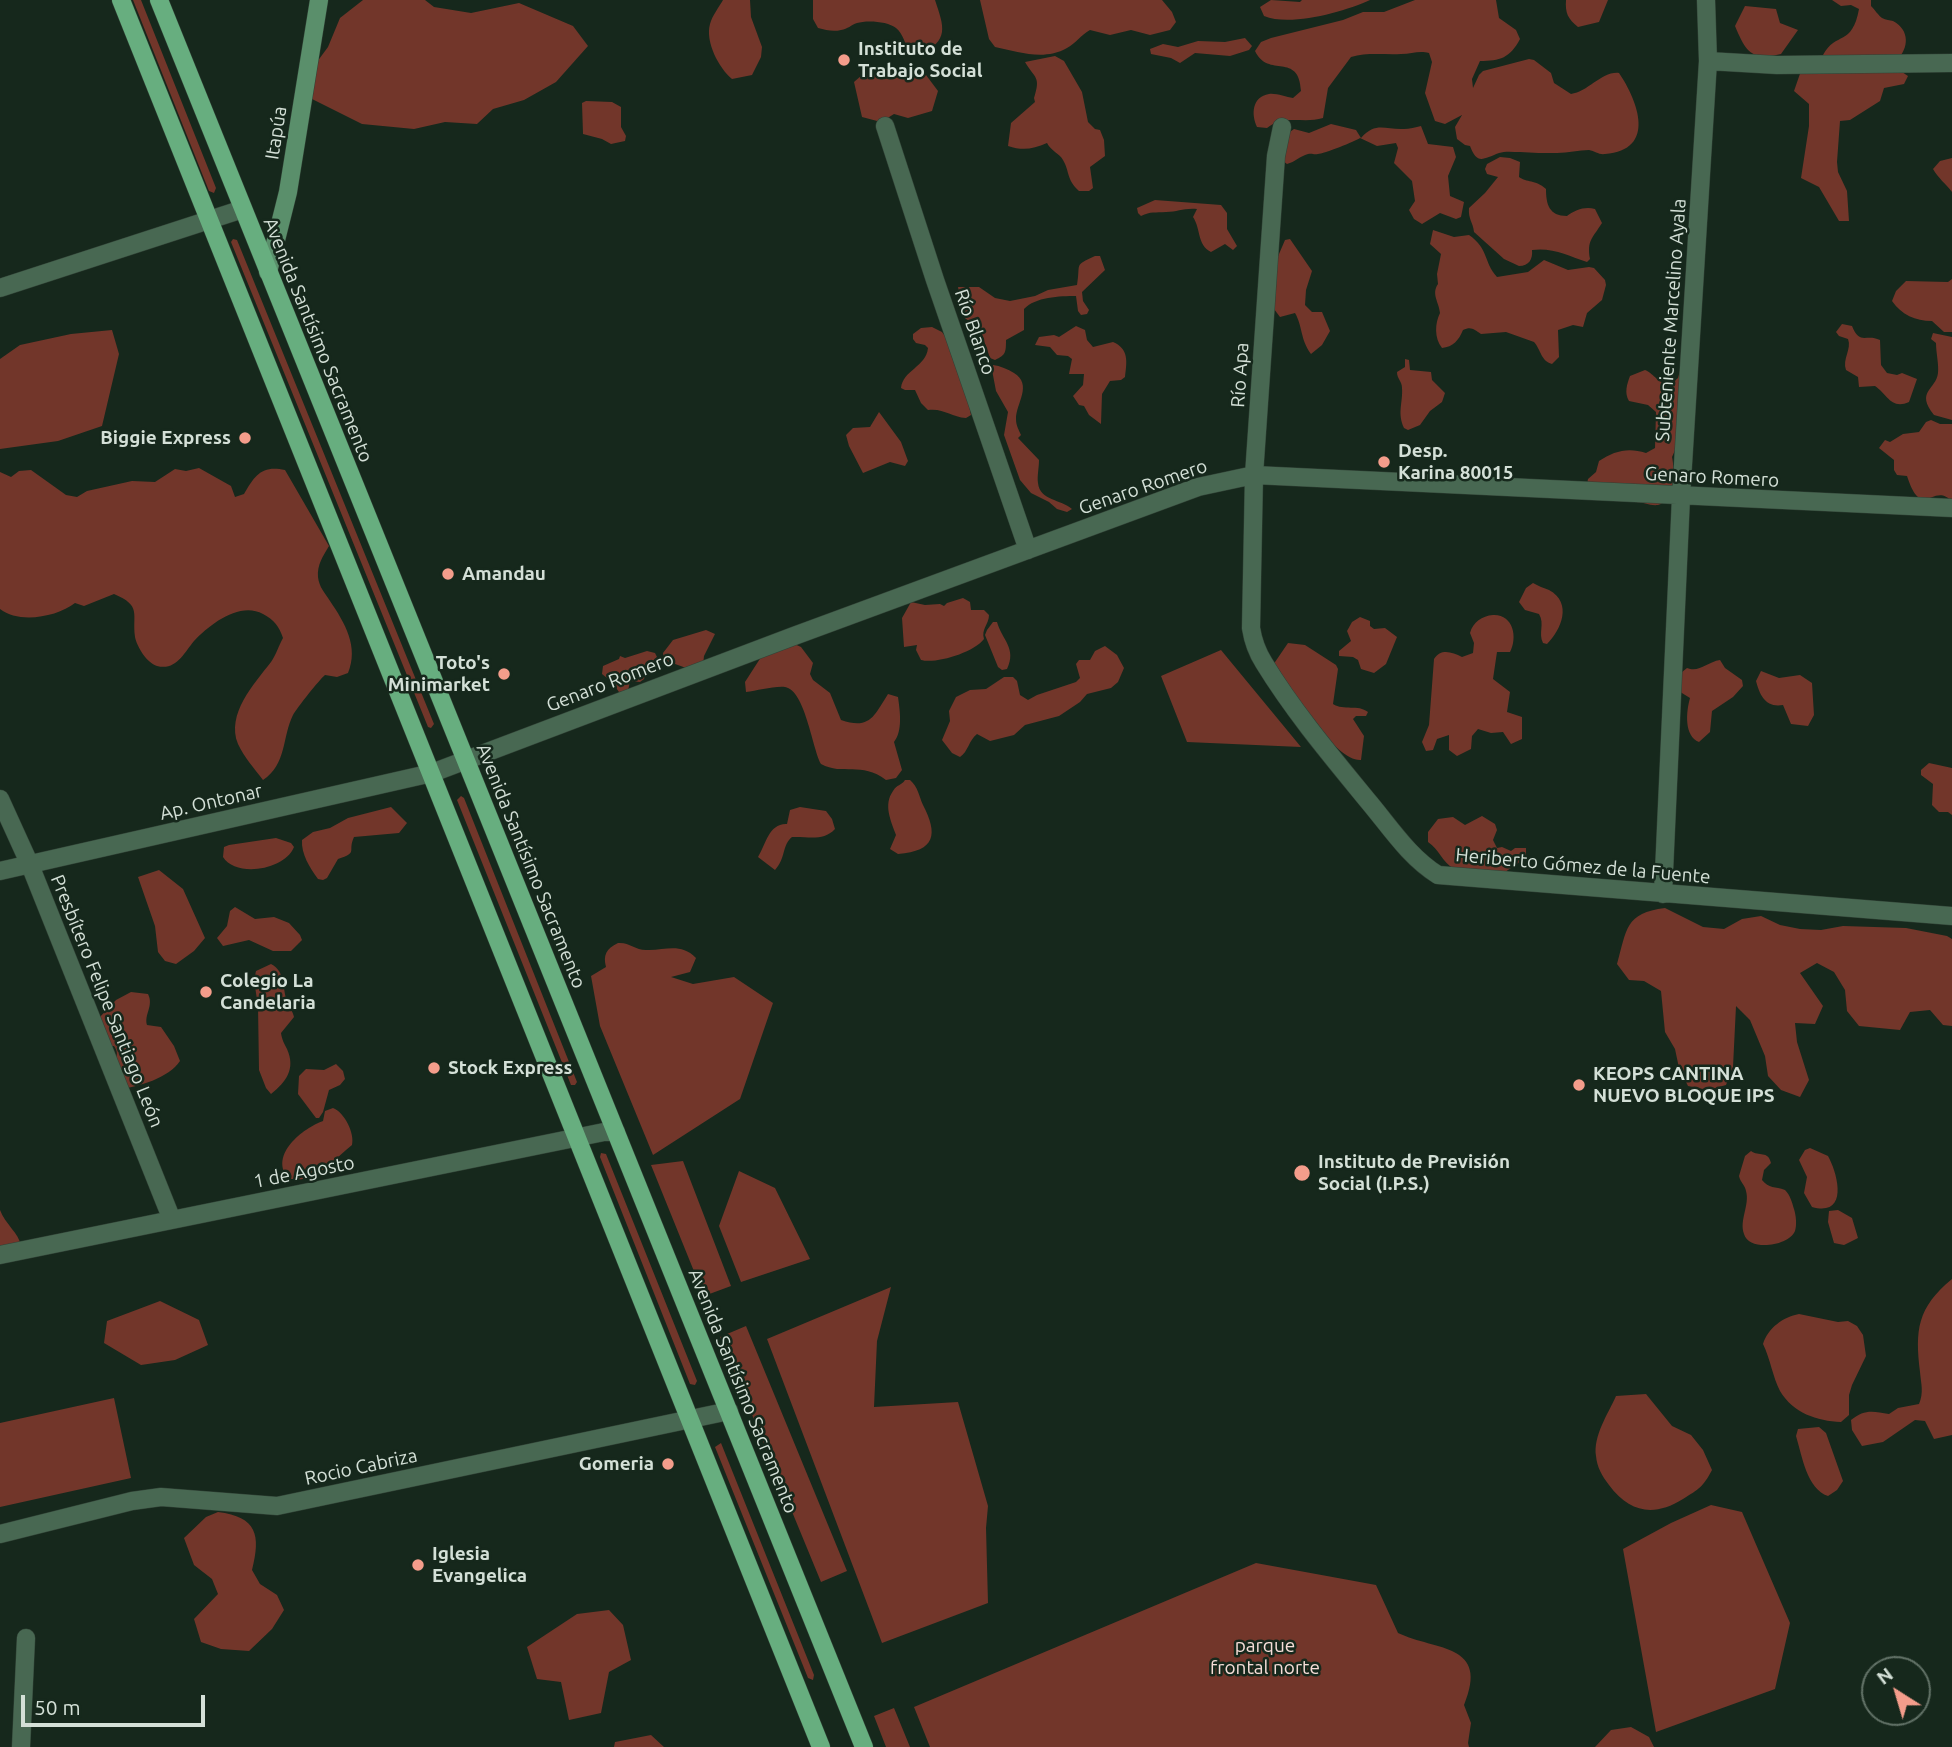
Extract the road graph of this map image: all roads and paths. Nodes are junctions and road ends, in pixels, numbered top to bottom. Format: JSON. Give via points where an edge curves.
{"nodes":[{"id":1,"x":121,"y":0,"type":"edge"},
{"id":2,"x":159,"y":0,"type":"edge"},
{"id":3,"x":319,"y":0,"type":"edge"},
{"id":4,"x":1706,"y":0,"type":"edge"},
{"id":5,"x":1708,"y":61,"type":"junction"},
{"id":6,"x":1952,"y":63,"type":"edge"},
{"id":7,"x":885,"y":126,"type":"dead end"},
{"id":8,"x":1282,"y":127,"type":"dead end"},
{"id":9,"x":243,"y":209,"type":"junction"},
{"id":10,"x":209,"y":220,"type":"junction"},
{"id":11,"x":268,"y":272,"type":"junction"},
{"id":12,"x":0,"y":288,"type":"edge"},
{"id":13,"x":1254,"y":475,"type":"junction"},
{"id":14,"x":1681,"y":497,"type":"junction"},
{"id":15,"x":1952,"y":508,"type":"edge"},
{"id":16,"x":1028,"y":550,"type":"junction"},
{"id":17,"x":1251,"y":628,"type":"joint"},
{"id":18,"x":466,"y":760,"type":"junction"},
{"id":19,"x":432,"y":773,"type":"junction"},
{"id":20,"x":0,"y":799,"type":"edge"},
{"id":21,"x":30,"y":865,"type":"junction"},
{"id":22,"x":0,"y":871,"type":"edge"},
{"id":23,"x":1663,"y":894,"type":"junction"},
{"id":24,"x":1952,"y":916,"type":"edge"},
{"id":25,"x":616,"y":1132,"type":"junction"},
{"id":26,"x":578,"y":1138,"type":"junction"},
{"id":27,"x":172,"y":1220,"type":"junction"},
{"id":28,"x":0,"y":1255,"type":"edge"},
{"id":29,"x":729,"y":1411,"type":"junction"},
{"id":30,"x":690,"y":1419,"type":"junction"},
{"id":31,"x":0,"y":1534,"type":"edge"},
{"id":32,"x":26,"y":1638,"type":"dead end"},
{"id":33,"x":20,"y":1747,"type":"edge"},
{"id":34,"x":821,"y":1747,"type":"edge"},
{"id":35,"x":864,"y":1747,"type":"edge"}],
"edges":[{"from":1,"to":10,"type":"main road"},
{"from":2,"to":9,"type":"main road","name":"Avenida Santísimo Sacramento"},
{"from":3,"to":11,"type":"street","name":"Itapúa","via":[[288,192]]},
{"from":4,"to":5,"type":"street","name":"Subteniente Marcelino Ayala"},
{"from":5,"to":6,"type":"street"},
{"from":5,"to":14,"type":"street","name":"Subteniente Marcelino Ayala"},
{"from":7,"to":16,"type":"street","name":"Río Blanco"},
{"from":8,"to":13,"type":"street","name":"Río Apa","via":[[1276,156]]},
{"from":9,"to":10,"type":"street"},
{"from":9,"to":11,"type":"main road","name":"Avenida Santísimo Sacramento"},
{"from":10,"to":12,"type":"street"},
{"from":10,"to":19,"type":"main road"},
{"from":11,"to":18,"type":"main road","name":"Avenida Santísimo Sacramento"},
{"from":13,"to":14,"type":"street","name":"Genaro Romero"},
{"from":13,"to":16,"type":"street","name":"Genaro Romero","via":[[1198,487]]},
{"from":13,"to":17,"type":"street","name":"Río Apa"},
{"from":14,"to":15,"type":"street","name":"Genaro Romero"},
{"from":14,"to":23,"type":"street","name":"Subteniente Marcelino Ayala"},
{"from":16,"to":18,"type":"street","name":"Genaro Romero"},
{"from":17,"to":23,"type":"street","name":"Heriberto Gómez de la Fuente","via":[[1263,662],[1326,750],[1424,866],[1438,875]]},
{"from":18,"to":19,"type":"street","name":"Genaro Romero"},
{"from":18,"to":25,"type":"main road","name":"Avenida Santísimo Sacramento"},
{"from":19,"to":21,"type":"street","name":"Ap. Ontonar"},
{"from":19,"to":26,"type":"main road"},
{"from":20,"to":21,"type":"street","name":"Presbítero Felipe Santiago León"},
{"from":21,"to":22,"type":"street","name":"Ap. Ontonar"},
{"from":21,"to":27,"type":"street","name":"Presbítero Felipe Santiago León"},
{"from":23,"to":24,"type":"street","name":"Heriberto Gómez de la Fuente"},
{"from":25,"to":26,"type":"street","name":"1 de Agosto"},
{"from":25,"to":29,"type":"main road","name":"Avenida Santísimo Sacramento"},
{"from":26,"to":27,"type":"street","name":"1 de Agosto"},
{"from":26,"to":30,"type":"main road"},
{"from":27,"to":28,"type":"street","name":"1 de Agosto"},
{"from":29,"to":30,"type":"street","name":"Rocio Cabriza"},
{"from":29,"to":35,"type":"main road","name":"Avenida Santísimo Sacramento"},
{"from":30,"to":31,"type":"street","name":"Rocio Cabriza","via":[[277,1506],[161,1497]]},
{"from":30,"to":34,"type":"main road"},
{"from":32,"to":33,"type":"street"}]}
